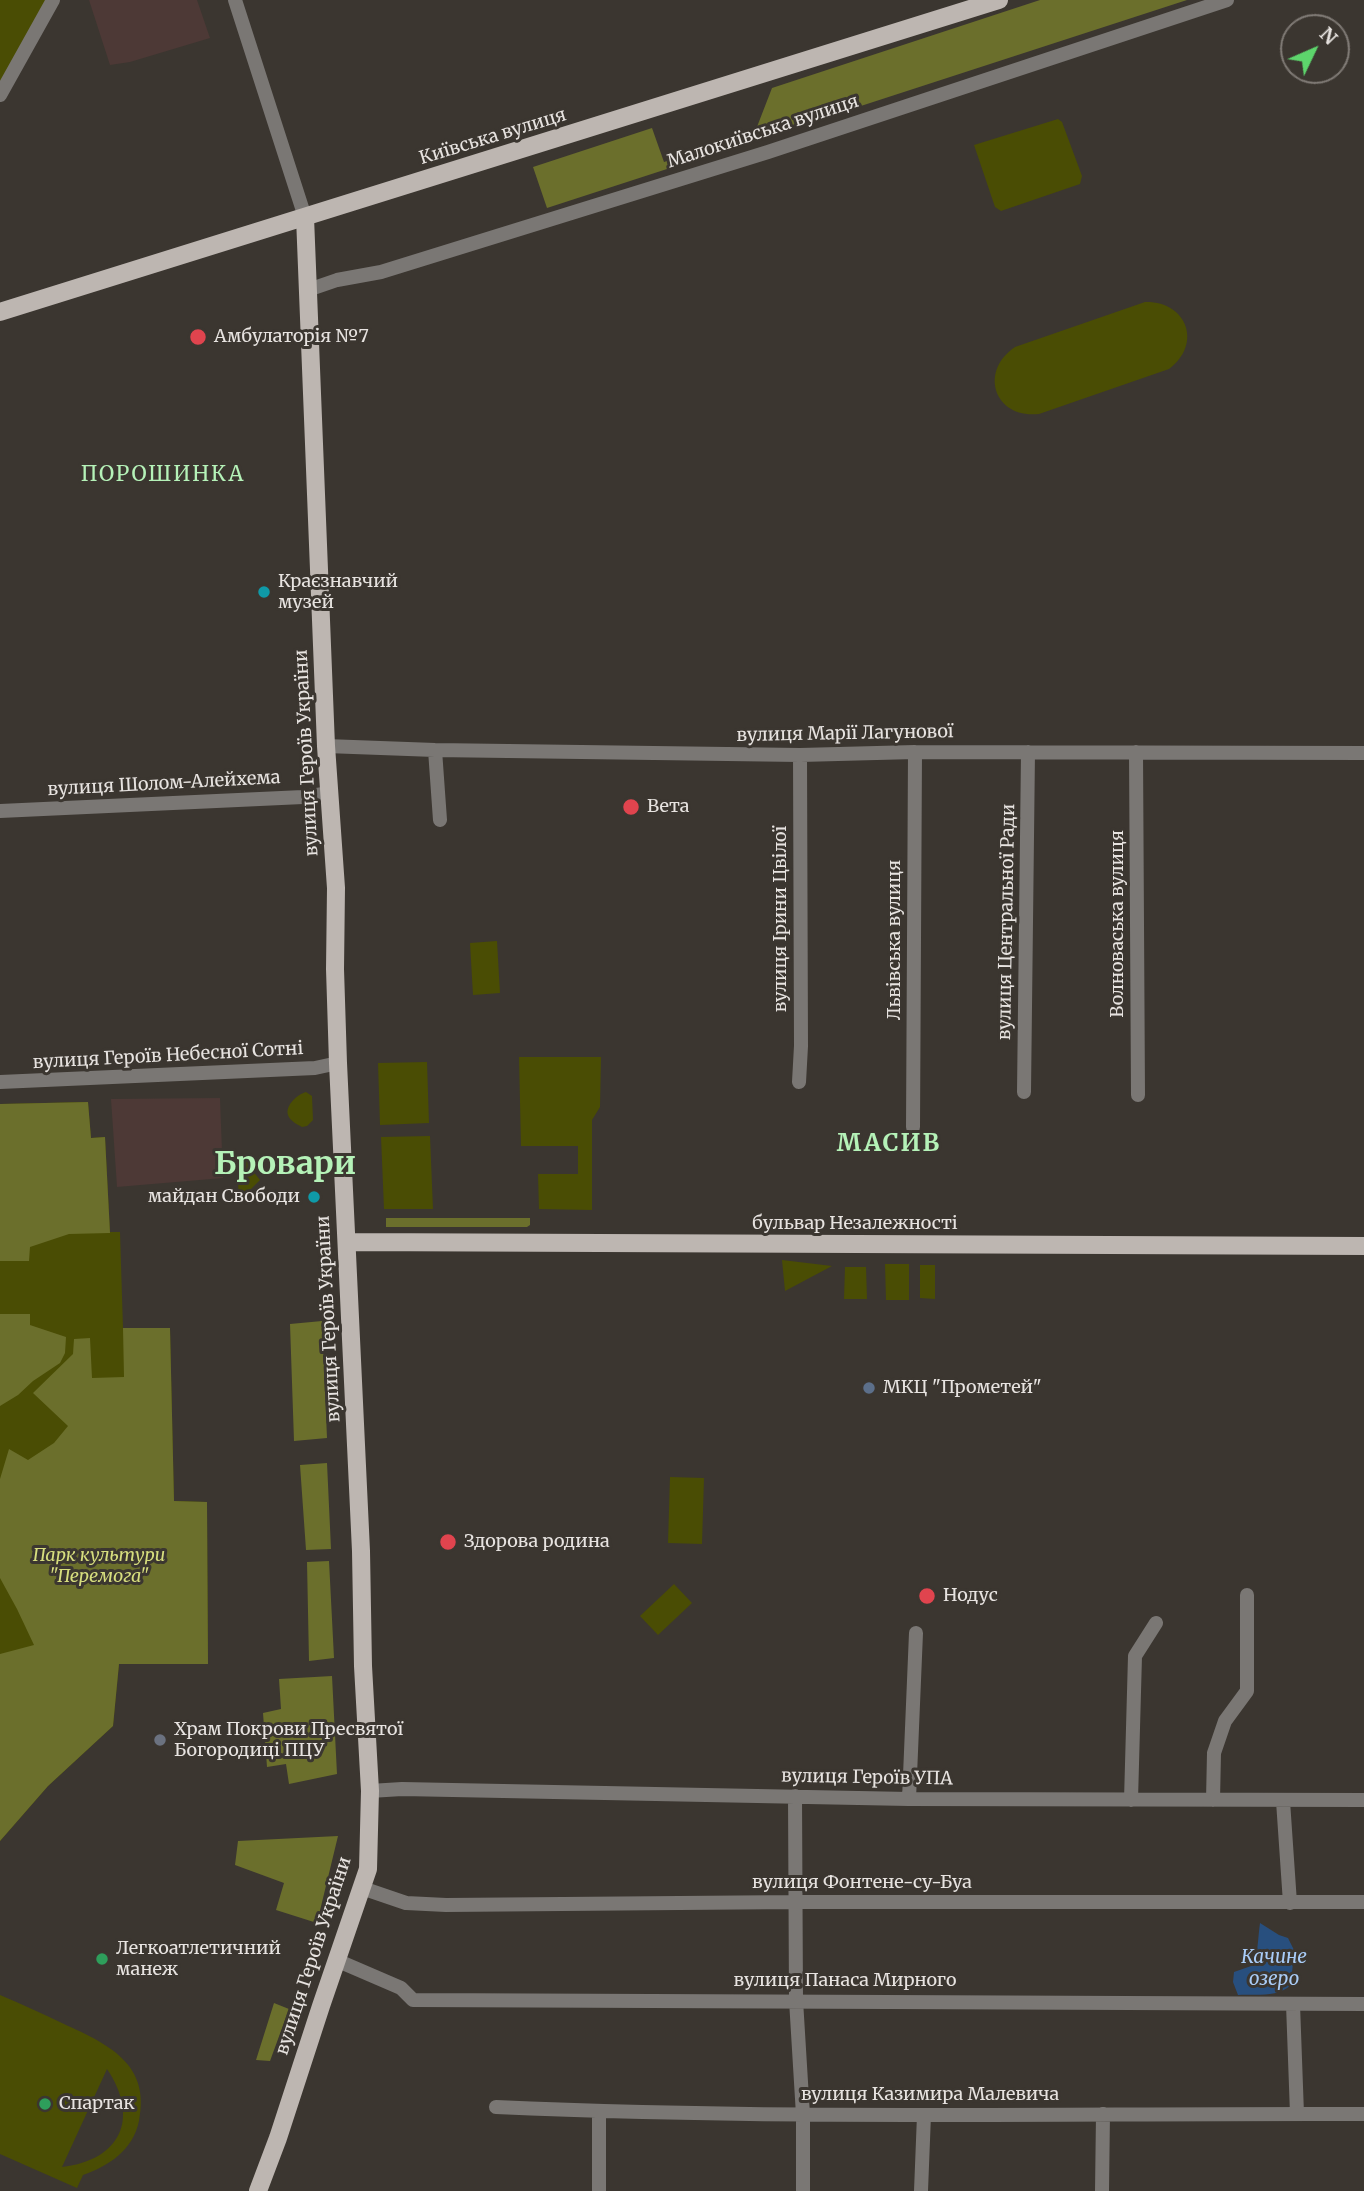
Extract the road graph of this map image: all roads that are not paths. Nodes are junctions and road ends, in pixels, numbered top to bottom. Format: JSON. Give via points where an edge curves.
{"nodes":[{"id":1,"x":53,"y":0,"type":"edge"},
{"id":2,"x":235,"y":0,"type":"edge"},
{"id":3,"x":999,"y":0,"type":"edge"},
{"id":4,"x":1227,"y":0,"type":"edge"},
{"id":5,"x":0,"y":95,"type":"edge"},
{"id":6,"x":305,"y":217,"type":"junction"},
{"id":7,"x":308,"y":290,"type":"junction"},
{"id":8,"x":0,"y":312,"type":"edge"},
{"id":9,"x":326,"y":746,"type":"junction"},
{"id":10,"x":435,"y":750,"type":"junction"},
{"id":11,"x":915,"y":752,"type":"junction"},
{"id":12,"x":1028,"y":752,"type":"junction"},
{"id":13,"x":1136,"y":752,"type":"junction"},
{"id":14,"x":1364,"y":753,"type":"edge"},
{"id":15,"x":800,"y":755,"type":"junction"},
{"id":16,"x":330,"y":793,"type":"junction"},
{"id":17,"x":0,"y":811,"type":"edge"},
{"id":18,"x":440,"y":820,"type":"dead end"},
{"id":19,"x":338,"y":1063,"type":"junction"},
{"id":20,"x":0,"y":1082,"type":"edge"},
{"id":21,"x":799,"y":1082,"type":"dead end"},
{"id":22,"x":1024,"y":1092,"type":"dead end"},
{"id":23,"x":1138,"y":1095,"type":"dead end"},
{"id":24,"x":913,"y":1127,"type":"dead end"},
{"id":25,"x":347,"y":1242,"type":"junction"},
{"id":26,"x":1364,"y":1246,"type":"edge"},
{"id":27,"x":1247,"y":1595,"type":"dead end"},
{"id":28,"x":1156,"y":1623,"type":"dead end"},
{"id":29,"x":916,"y":1633,"type":"dead end"},
{"id":30,"x":370,"y":1791,"type":"junction"},
{"id":31,"x":795,"y":1796,"type":"junction"},
{"id":32,"x":909,"y":1799,"type":"junction"},
{"id":33,"x":1131,"y":1800,"type":"junction"},
{"id":34,"x":1213,"y":1800,"type":"junction"},
{"id":35,"x":1283,"y":1801,"type":"junction"},
{"id":36,"x":1364,"y":1801,"type":"edge"},
{"id":37,"x":362,"y":1888,"type":"junction"},
{"id":38,"x":796,"y":1902,"type":"junction"},
{"id":39,"x":1364,"y":1902,"type":"edge"},
{"id":40,"x":1290,"y":1903,"type":"junction"},
{"id":41,"x":336,"y":1960,"type":"junction"},
{"id":42,"x":796,"y":2000,"type":"junction"},
{"id":43,"x":1293,"y":2004,"type":"junction"},
{"id":44,"x":1364,"y":2004,"type":"edge"},
{"id":45,"x":496,"y":2107,"type":"dead end"},
{"id":46,"x":599,"y":2112,"type":"junction"},
{"id":47,"x":1103,"y":2114,"type":"junction"},
{"id":48,"x":1297,"y":2114,"type":"junction"},
{"id":49,"x":1364,"y":2114,"type":"edge"},
{"id":50,"x":803,"y":2115,"type":"junction"},
{"id":51,"x":924,"y":2115,"type":"junction"},
{"id":52,"x":258,"y":2191,"type":"edge"},
{"id":53,"x":599,"y":2191,"type":"edge"},
{"id":54,"x":803,"y":2191,"type":"edge"},
{"id":55,"x":921,"y":2191,"type":"edge"},
{"id":56,"x":1102,"y":2191,"type":"edge"}],
"edges":[{"from":1,"to":5,"type":"street"},
{"from":2,"to":6,"type":"street"},
{"from":3,"to":6,"type":"main road","name":"Київська вулиця"},
{"from":4,"to":7,"type":"street","name":"Малокиївська вулиця","via":[[768,152],[381,272]]},
{"from":6,"to":7,"type":"main road","name":"вулиця Героїв України"},
{"from":6,"to":8,"type":"main road","name":"Київська вулиця"},
{"from":7,"to":9,"type":"main road","name":"вулиця Героїв України"},
{"from":9,"to":10,"type":"street","name":"вулиця Марії Лагунової"},
{"from":9,"to":16,"type":"main road","name":"вулиця Героїв України"},
{"from":10,"to":15,"type":"street","name":"вулиця Марії Лагунової"},
{"from":10,"to":18,"type":"street"},
{"from":11,"to":12,"type":"street","name":"вулиця Марії Лагунової"},
{"from":11,"to":15,"type":"street","name":"вулиця Марії Лагунової"},
{"from":11,"to":24,"type":"street","name":"Львівська вулиця"},
{"from":12,"to":13,"type":"street","name":"вулиця Марії Лагунової"},
{"from":12,"to":22,"type":"street","name":"вулиця Центральної Ради"},
{"from":13,"to":14,"type":"street","name":"вулиця Марії Лагунової"},
{"from":13,"to":23,"type":"street","name":"Волноваська вулиця"},
{"from":15,"to":21,"type":"street","name":"вулиця Ірини Цвілої"},
{"from":16,"to":17,"type":"street","name":"вулиця Шолом-Алейхема"},
{"from":16,"to":19,"type":"main road","name":"вулиця Героїв України"},
{"from":19,"to":20,"type":"street","name":"вулиця Героїв Небесної Сотні","via":[[315,1068]]},
{"from":19,"to":25,"type":"main road","name":"вулиця Героїв України"},
{"from":25,"to":26,"type":"main road","name":"бульвар Незалежності"},
{"from":25,"to":30,"type":"main road","name":"вулиця Героїв України"},
{"from":27,"to":34,"type":"street","via":[[1247,1691],[1225,1720],[1214,1753]]},
{"from":28,"to":33,"type":"street","via":[[1135,1656]]},
{"from":29,"to":32,"type":"street"},
{"from":30,"to":31,"type":"street","name":"вулиця Героїв УПА"},
{"from":30,"to":37,"type":"main road","name":"вулиця Героїв України","via":[[368,1869]]},
{"from":31,"to":32,"type":"street","name":"вулиця Героїв УПА"},
{"from":31,"to":38,"type":"street"},
{"from":32,"to":33,"type":"street","name":"вулиця Героїв УПА"},
{"from":33,"to":34,"type":"street","name":"вулиця Героїв УПА"},
{"from":34,"to":35,"type":"street","name":"вулиця Героїв УПА"},
{"from":35,"to":36,"type":"street","name":"вулиця Героїв УПА"},
{"from":35,"to":40,"type":"street"},
{"from":37,"to":38,"type":"street","name":"вулиця Фонтене-су-Буа","via":[[406,1903],[446,1905]]},
{"from":37,"to":41,"type":"main road","name":"вулиця Героїв України"},
{"from":38,"to":40,"type":"street","name":"вулиця Фонтене-су-Буа"},
{"from":38,"to":42,"type":"street"},
{"from":39,"to":40,"type":"street","name":"вулиця Фонтене-су-Буа"},
{"from":41,"to":42,"type":"street","name":"вулиця Панаса Мирного","via":[[401,1988],[413,2000]]},
{"from":41,"to":52,"type":"main road","name":"вулиця Героїв України"},
{"from":42,"to":43,"type":"street","name":"вулиця Панаса Мирного"},
{"from":42,"to":50,"type":"street"},
{"from":43,"to":44,"type":"street","name":"вулиця Панаса Мирного"},
{"from":43,"to":48,"type":"street"},
{"from":45,"to":46,"type":"street","name":"вулиця Казимира Малевича"},
{"from":46,"to":50,"type":"street","name":"вулиця Казимира Малевича"},
{"from":46,"to":53,"type":"street"},
{"from":47,"to":48,"type":"street","name":"вулиця Казимира Малевича"},
{"from":47,"to":51,"type":"street","name":"вулиця Казимира Малевича"},
{"from":47,"to":56,"type":"street"},
{"from":48,"to":49,"type":"street","name":"вулиця Казимира Малевича"},
{"from":50,"to":51,"type":"street","name":"вулиця Казимира Малевича"},
{"from":50,"to":54,"type":"street"},
{"from":51,"to":55,"type":"street"}]}
